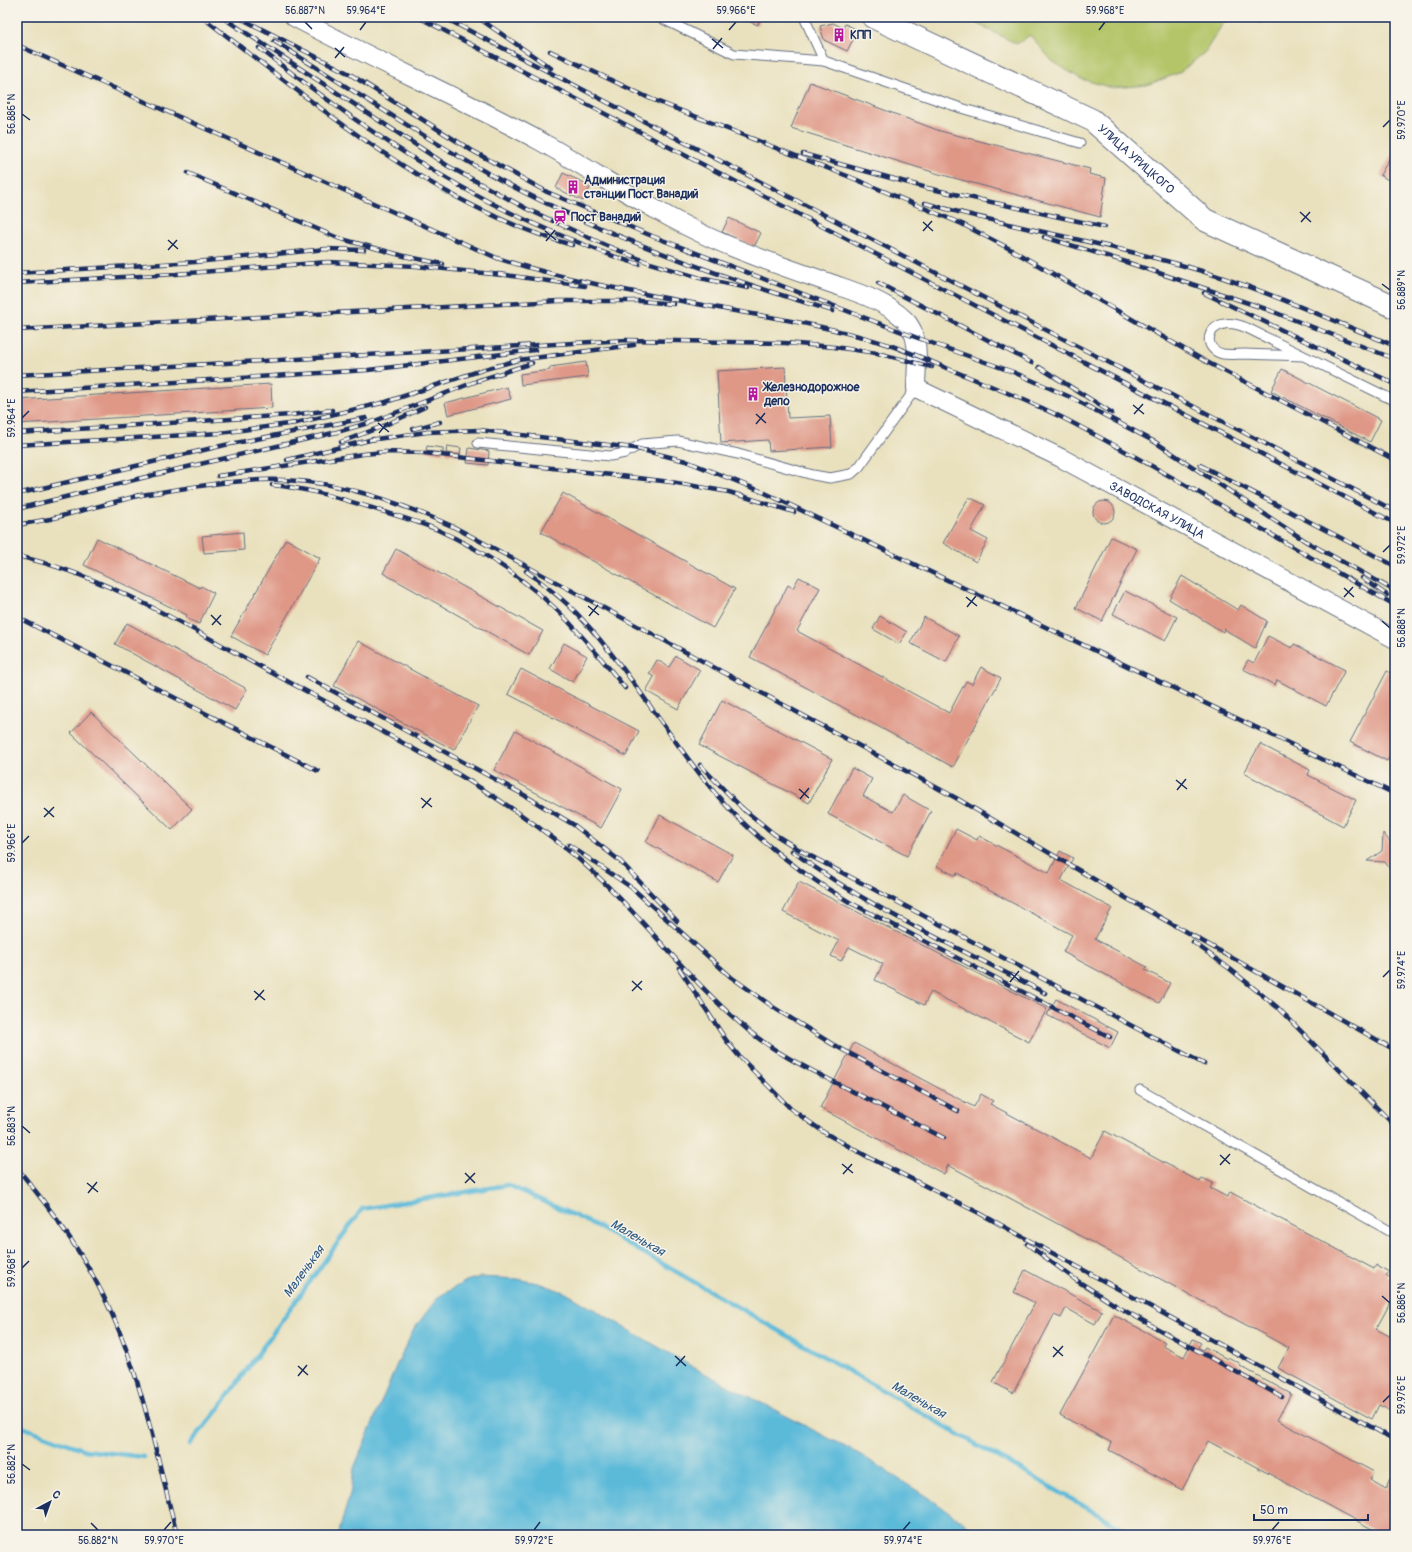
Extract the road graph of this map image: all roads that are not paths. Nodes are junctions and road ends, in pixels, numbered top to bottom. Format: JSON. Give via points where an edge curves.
{"nodes":[{"id":1,"x":294,"y":17,"type":"edge"},
{"id":2,"x":659,"y":17,"type":"edge"},
{"id":3,"x":804,"y":17,"type":"edge"},
{"id":4,"x":873,"y":17,"type":"edge"},
{"id":5,"x":824,"y":61,"type":"junction"},
{"id":6,"x":1080,"y":143,"type":"dead end"},
{"id":7,"x":1395,"y":307,"type":"edge"},
{"id":8,"x":1303,"y":356,"type":"junction"},
{"id":9,"x":916,"y":388,"type":"junction"},
{"id":10,"x":1395,"y":401,"type":"edge"},
{"id":11,"x":478,"y":443,"type":"dead end"},
{"id":12,"x":1395,"y":639,"type":"edge"},
{"id":13,"x":1140,"y":1090,"type":"dead end"},
{"id":14,"x":1395,"y":1234,"type":"edge"}],
"edges":[{"from":1,"to":9,"type":"street","via":[[501,120],[569,157],[672,220],[764,260],[867,297],[890,308],[906,321],[914,332]]},
{"from":2,"to":5,"type":"lane","via":[[734,54]]},
{"from":3,"to":5,"type":"lane"},
{"from":4,"to":7,"type":"street","name":"УЛИЦА УРИЦКОГО","via":[[1092,120],[1205,220]]},
{"from":5,"to":6,"type":"lane","via":[[961,108]]},
{"from":8,"to":8,"type":"lane","via":[[1223,354],[1210,345],[1209,334],[1224,323],[1234,324],[1248,328]]},
{"from":8,"to":10,"type":"lane"},
{"from":9,"to":11,"type":"lane","via":[[859,467],[843,477],[813,475],[738,454],[678,441],[642,444],[625,453],[610,456]]},
{"from":9,"to":12,"type":"street","name":"ЗАВОДСКАЯ УЛИЦА","via":[[1061,458]]},
{"from":13,"to":14,"type":"lane"}]}
